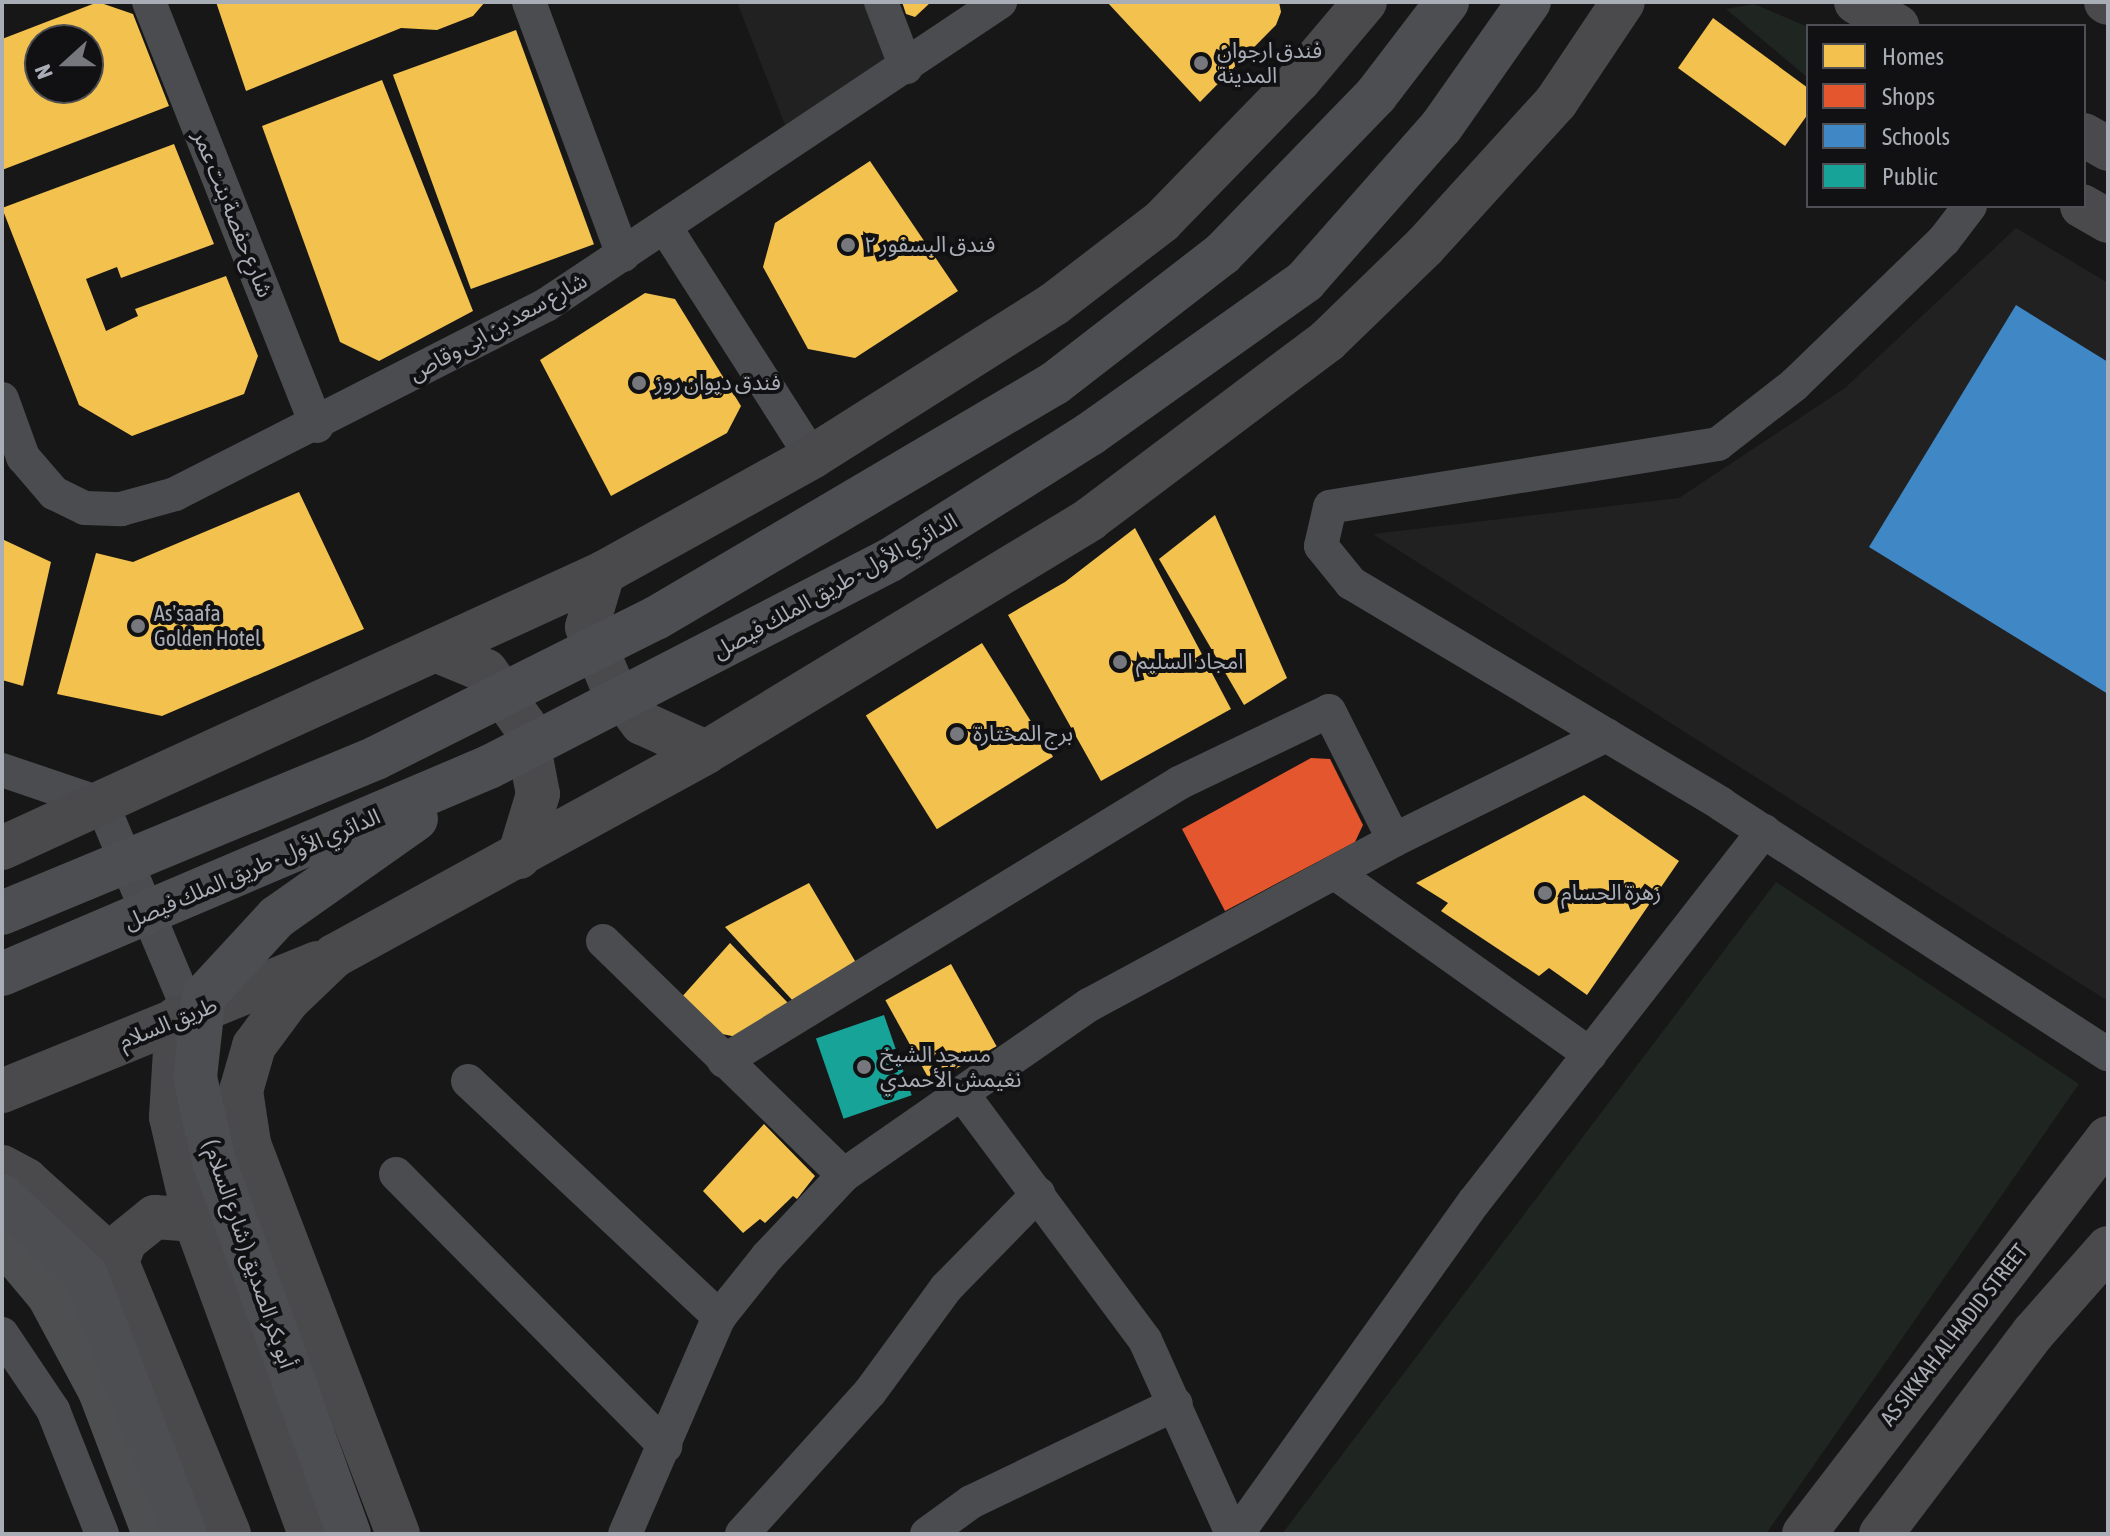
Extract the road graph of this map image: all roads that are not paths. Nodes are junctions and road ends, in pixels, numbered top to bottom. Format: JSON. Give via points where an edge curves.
{"nodes":[{"id":1,"x":149,"y":2,"type":"edge"},
{"id":2,"x":529,"y":2,"type":"edge"},
{"id":3,"x":881,"y":2,"type":"edge"},
{"id":4,"x":1000,"y":2,"type":"edge"},
{"id":5,"x":1365,"y":2,"type":"edge"},
{"id":6,"x":1447,"y":2,"type":"edge"},
{"id":7,"x":1529,"y":2,"type":"edge"},
{"id":8,"x":1856,"y":2,"type":"edge"},
{"id":9,"x":1625,"y":7,"type":"edge"},
{"id":10,"x":1894,"y":24,"type":"edge"},
{"id":11,"x":906,"y":67,"type":"junction"},
{"id":12,"x":2086,"y":136,"type":"edge"},
{"id":13,"x":2108,"y":149,"type":"edge"},
{"id":14,"x":1968,"y":208,"type":"edge"},
{"id":15,"x":2085,"y":208,"type":"edge"},
{"id":16,"x":2108,"y":221,"type":"edge"},
{"id":17,"x":665,"y":227,"type":"junction"},
{"id":18,"x":623,"y":255,"type":"junction"},
{"id":19,"x":2,"y":399,"type":"edge"},
{"id":20,"x":317,"y":426,"type":"junction"},
{"id":21,"x":812,"y":457,"type":"junction"},
{"id":22,"x":603,"y":573,"type":"junction"},
{"id":23,"x":435,"y":650,"type":"junction"},
{"id":24,"x":1606,"y":735,"type":"junction"},
{"id":25,"x":706,"y":752,"type":"junction"},
{"id":26,"x":489,"y":767,"type":"junction"},
{"id":27,"x":2,"y":770,"type":"edge"},
{"id":28,"x":102,"y":804,"type":"junction"},
{"id":29,"x":1764,"y":831,"type":"junction"},
{"id":30,"x":1394,"y":840,"type":"junction"},
{"id":31,"x":2,"y":848,"type":"edge"},
{"id":32,"x":519,"y":857,"type":"junction"},
{"id":33,"x":1335,"y":873,"type":"junction"},
{"id":34,"x":2,"y":913,"type":"edge"},
{"id":35,"x":603,"y":941,"type":"dead end"},
{"id":36,"x":334,"y":956,"type":"junction"},
{"id":37,"x":2,"y":974,"type":"edge"},
{"id":38,"x":184,"y":1016,"type":"junction"},
{"id":39,"x":1590,"y":1054,"type":"junction"},
{"id":40,"x":2108,"y":1054,"type":"edge"},
{"id":41,"x":724,"y":1061,"type":"junction"},
{"id":42,"x":468,"y":1081,"type":"dead end"},
{"id":43,"x":2,"y":1091,"type":"edge"},
{"id":44,"x":963,"y":1095,"type":"junction"},
{"id":45,"x":2108,"y":1138,"type":"edge"},
{"id":46,"x":2,"y":1167,"type":"edge"},
{"id":47,"x":396,"y":1174,"type":"dead end"},
{"id":48,"x":844,"y":1175,"type":"junction"},
{"id":49,"x":1038,"y":1194,"type":"junction"},
{"id":50,"x":2,"y":1196,"type":"edge"},
{"id":51,"x":195,"y":1220,"type":"junction"},
{"id":52,"x":2,"y":1240,"type":"edge"},
{"id":53,"x":2108,"y":1248,"type":"edge"},
{"id":54,"x":117,"y":1262,"type":"junction"},
{"id":55,"x":719,"y":1317,"type":"junction"},
{"id":56,"x":2,"y":1334,"type":"edge"},
{"id":57,"x":1176,"y":1404,"type":"junction"},
{"id":58,"x":179,"y":1406,"type":"junction"},
{"id":59,"x":665,"y":1446,"type":"junction"},
{"id":60,"x":123,"y":1451,"type":"junction"},
{"id":61,"x":636,"y":1531,"type":"edge"},
{"id":62,"x":102,"y":1534,"type":"edge"},
{"id":63,"x":154,"y":1534,"type":"edge"},
{"id":64,"x":185,"y":1534,"type":"edge"},
{"id":65,"x":229,"y":1534,"type":"edge"},
{"id":66,"x":310,"y":1534,"type":"edge"},
{"id":67,"x":349,"y":1534,"type":"edge"},
{"id":68,"x":398,"y":1534,"type":"edge"},
{"id":69,"x":742,"y":1534,"type":"edge"},
{"id":70,"x":927,"y":1534,"type":"edge"},
{"id":71,"x":1234,"y":1534,"type":"edge"},
{"id":72,"x":1804,"y":1534,"type":"edge"},
{"id":73,"x":1881,"y":1534,"type":"edge"}],
"edges":[{"from":1,"to":20,"type":"street","name":"شارع حفصة بنت عمر"},
{"from":2,"to":18,"type":"street"},
{"from":3,"to":11,"type":"street"},
{"from":4,"to":11,"type":"street","name":"شارع سعد بن ابى وقاص"},
{"from":5,"to":21,"type":"street","via":[[1299,80],[1162,221],[1054,304]]},
{"from":6,"to":34,"type":"highway","bridge":true,"via":[[1376,95],[1222,254],[1055,383],[656,618],[376,758]]},
{"from":7,"to":26,"type":"highway","name":"الدائري الأول - طريق الملك فيصل","bridge":true,"via":[[1441,127],[1305,281],[1090,434],[890,560]]},
{"from":8,"to":10,"type":"street"},
{"from":9,"to":25,"type":"street","via":[[1556,102],[1425,246],[1327,341],[1090,519]]},
{"from":11,"to":17,"type":"street","name":"شارع سعد بن ابى وقاص"},
{"from":12,"to":13,"type":"street"},
{"from":14,"to":24,"type":"street","via":[[1944,240],[1794,385],[1718,444],[1330,507],[1321,546],[1351,583]]},
{"from":15,"to":16,"type":"street"},
{"from":17,"to":18,"type":"street","name":"شارع سعد بن ابى وقاص"},
{"from":17,"to":21,"type":"street"},
{"from":18,"to":20,"type":"street","name":"شارع سعد بن ابى وقاص","via":[[546,305]]},
{"from":19,"to":20,"type":"street","name":"شارع سعد بن ابى وقاص","via":[[23,457],[54,493],[85,508],[121,509],[175,494]]},
{"from":21,"to":22,"type":"street"},
{"from":22,"to":23,"type":"street"},
{"from":22,"to":25,"type":"street","via":[[587,627],[610,681],[642,723]]},
{"from":23,"to":28,"type":"street"},
{"from":23,"to":32,"type":"street","via":[[486,671],[525,726],[538,794]]},
{"from":24,"to":29,"type":"street"},
{"from":24,"to":30,"type":"street"},
{"from":25,"to":32,"type":"street"},
{"from":26,"to":37,"type":"highway","name":"الدائري الأول - طريق الملك فيصل","bridge":true},
{"from":26,"to":67,"type":"highway","name":"( شارع السلام ) أبو بكر الصديق","bridge":true,"via":[[277,917],[204,996],[195,1077],[214,1162]]},
{"from":27,"to":28,"type":"street"},
{"from":28,"to":31,"type":"street"},
{"from":28,"to":38,"type":"street"},
{"from":29,"to":39,"type":"street"},
{"from":29,"to":40,"type":"street"},
{"from":30,"to":33,"type":"street"},
{"from":30,"to":41,"type":"street","via":[[1329,711],[1179,783]]},
{"from":32,"to":36,"type":"street"},
{"from":33,"to":39,"type":"street"},
{"from":33,"to":44,"type":"street","via":[[1089,1005]]},
{"from":35,"to":41,"type":"street"},
{"from":36,"to":38,"type":"street","name":"طريق السلام"},
{"from":36,"to":68,"type":"street","via":[[288,1000],[254,1046],[241,1091],[249,1143]]},
{"from":38,"to":43,"type":"street","name":"طريق السلام"},
{"from":38,"to":51,"type":"street","via":[[171,1117]]},
{"from":39,"to":71,"type":"street","via":[[1474,1202]]},
{"from":41,"to":48,"type":"street"},
{"from":42,"to":55,"type":"street"},
{"from":44,"to":48,"type":"street"},
{"from":44,"to":49,"type":"street"},
{"from":45,"to":72,"type":"street","name":"AS SIKKAH AL HADID STREET"},
{"from":46,"to":54,"type":"street","via":[[26,1180]]},
{"from":47,"to":59,"type":"street"},
{"from":48,"to":55,"type":"street"},
{"from":49,"to":57,"type":"street","via":[[1145,1340]]},
{"from":49,"to":69,"type":"street","via":[[946,1288],[870,1392]]},
{"from":50,"to":64,"type":"highway","bridge":true,"via":[[86,1275]]},
{"from":51,"to":54,"type":"street","name":"( شارع السلام ) أبو بكر الصديق","via":[[155,1217],[125,1241]]},
{"from":51,"to":66,"type":"street","name":"( شارع السلام ) أبو بكر الصديق"},
{"from":52,"to":60,"type":"main road","via":[[49,1296],[100,1391]]},
{"from":53,"to":73,"type":"street","via":[[2034,1332]]},
{"from":54,"to":58,"type":"street"},
{"from":55,"to":59,"type":"street"},
{"from":56,"to":62,"type":"street","via":[[53,1410]]},
{"from":57,"to":70,"type":"street","via":[[971,1502]]},
{"from":57,"to":71,"type":"street"},
{"from":58,"to":60,"type":"street"},
{"from":58,"to":65,"type":"street"},
{"from":59,"to":61,"type":"street"},
{"from":60,"to":63,"type":"main road"}]}
